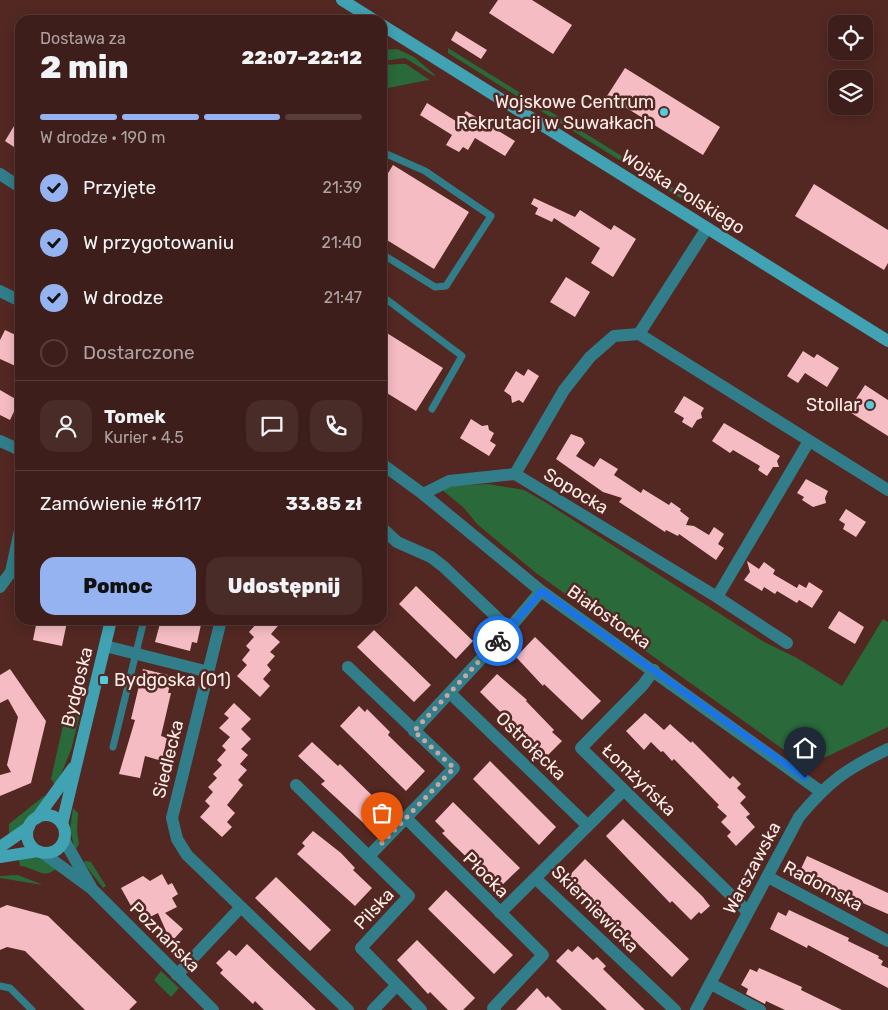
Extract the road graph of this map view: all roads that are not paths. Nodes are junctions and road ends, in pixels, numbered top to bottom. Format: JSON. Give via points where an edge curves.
{"nodes":[{"id":1,"x":342,"y":0,"type":"edge"},
{"id":2,"x":366,"y":15,"type":"edge"},
{"id":3,"x":387,"y":28,"type":"edge"},
{"id":4,"x":387,"y":154,"type":"edge"},
{"id":5,"x":0,"y":174,"type":"edge"},
{"id":6,"x":15,"y":183,"type":"edge"},
{"id":7,"x":707,"y":228,"type":"junction"},
{"id":8,"x":387,"y":257,"type":"edge"},
{"id":9,"x":0,"y":291,"type":"edge"},
{"id":10,"x":15,"y":298,"type":"edge"},
{"id":11,"x":387,"y":300,"type":"edge"},
{"id":12,"x":639,"y":334,"type":"junction"},
{"id":13,"x":888,"y":341,"type":"edge"},
{"id":14,"x":432,"y":409,"type":"dead end"},
{"id":15,"x":0,"y":441,"type":"edge"},
{"id":16,"x":809,"y":441,"type":"junction"},
{"id":17,"x":15,"y":448,"type":"edge"},
{"id":18,"x":387,"y":468,"type":"edge"},
{"id":19,"x":515,"y":474,"type":"junction"},
{"id":20,"x":888,"y":490,"type":"edge"},
{"id":21,"x":423,"y":494,"type":"junction"},
{"id":22,"x":387,"y":533,"type":"edge"},
{"id":23,"x":15,"y":553,"type":"edge"},
{"id":24,"x":0,"y":587,"type":"edge"},
{"id":25,"x":542,"y":591,"type":"junction"},
{"id":26,"x":717,"y":596,"type":"junction"},
{"id":27,"x":110,"y":625,"type":"edge"},
{"id":28,"x":143,"y":625,"type":"edge"},
{"id":29,"x":220,"y":625,"type":"edge"},
{"id":30,"x":509,"y":629,"type":"junction"},
{"id":31,"x":787,"y":642,"type":"dead end"},
{"id":32,"x":105,"y":646,"type":"junction"},
{"id":33,"x":137,"y":654,"type":"junction"},
{"id":34,"x":348,"y":667,"type":"dead end"},
{"id":35,"x":654,"y":670,"type":"junction"},
{"id":36,"x":209,"y":672,"type":"junction"},
{"id":37,"x":450,"y":693,"type":"junction"},
{"id":38,"x":414,"y":731,"type":"junction"},
{"id":39,"x":113,"y":747,"type":"dead end"},
{"id":40,"x":888,"y":749,"type":"edge"},
{"id":41,"x":77,"y":761,"type":"junction"},
{"id":42,"x":296,"y":785,"type":"dead end"},
{"id":43,"x":624,"y":790,"type":"junction"},
{"id":44,"x":820,"y":791,"type":"junction"},
{"id":45,"x":406,"y":818,"type":"junction"},
{"id":46,"x":33,"y":822,"type":"junction"},
{"id":47,"x":62,"y":824,"type":"junction"},
{"id":48,"x":587,"y":825,"type":"junction"},
{"id":49,"x":64,"y":840,"type":"junction"},
{"id":50,"x":0,"y":847,"type":"edge"},
{"id":51,"x":40,"y":852,"type":"junction"},
{"id":52,"x":369,"y":856,"type":"junction"},
{"id":53,"x":0,"y":857,"type":"edge"},
{"id":54,"x":768,"y":877,"type":"junction"},
{"id":55,"x":535,"y":878,"type":"junction"},
{"id":56,"x":92,"y":889,"type":"junction"},
{"id":57,"x":241,"y":907,"type":"junction"},
{"id":58,"x":748,"y":912,"type":"junction"},
{"id":59,"x":500,"y":913,"type":"junction"},
{"id":60,"x":888,"y":941,"type":"edge"},
{"id":61,"x":177,"y":975,"type":"junction"},
{"id":62,"x":711,"y":984,"type":"junction"},
{"id":63,"x":397,"y":985,"type":"junction"},
{"id":64,"x":0,"y":986,"type":"edge"},
{"id":65,"x":32,"y":1010,"type":"edge"},
{"id":66,"x":213,"y":1010,"type":"edge"},
{"id":67,"x":348,"y":1010,"type":"edge"},
{"id":68,"x":373,"y":1010,"type":"edge"},
{"id":69,"x":421,"y":1010,"type":"edge"},
{"id":70,"x":495,"y":1010,"type":"edge"},
{"id":71,"x":675,"y":1010,"type":"edge"},
{"id":72,"x":696,"y":1010,"type":"edge"},
{"id":73,"x":760,"y":1010,"type":"edge"}],
"edges":[{"from":1,"to":2,"type":"street"},
{"from":3,"to":7,"type":"street","name":"Wojska Polskiego"},
{"from":4,"to":8,"type":"lane","via":[[425,171],[491,216],[446,286],[435,287]]},
{"from":5,"to":6,"type":"street"},
{"from":7,"to":12,"type":"street"},
{"from":7,"to":13,"type":"street","name":"Wojska Polskiego"},
{"from":9,"to":10,"type":"street"},
{"from":11,"to":14,"type":"lane","via":[[462,356]]},
{"from":12,"to":16,"type":"street"},
{"from":12,"to":19,"type":"street","name":"Sopocka","via":[[614,336],[590,357],[564,390]]},
{"from":15,"to":17,"type":"street"},
{"from":16,"to":20,"type":"street"},
{"from":16,"to":26,"type":"street"},
{"from":18,"to":21,"type":"street","name":"Białostocka"},
{"from":19,"to":21,"type":"street","via":[[449,481]]},
{"from":19,"to":26,"type":"street","name":"Sopocka"},
{"from":21,"to":25,"type":"street","name":"Białostocka"},
{"from":22,"to":30,"type":"street","via":[[397,542],[431,557],[444,567]]},
{"from":23,"to":24,"type":"street","via":[[11,572]]},
{"from":25,"to":30,"type":"street"},
{"from":25,"to":35,"type":"street","name":"Białostocka"},
{"from":26,"to":31,"type":"street","name":"Sopocka"},
{"from":27,"to":32,"type":"street","name":"Bydgoska"},
{"from":28,"to":33,"type":"lane"},
{"from":29,"to":36,"type":"street","name":"Siedlecka"},
{"from":30,"to":37,"type":"street"},
{"from":32,"to":33,"type":"street"},
{"from":32,"to":41,"type":"street","name":"Bydgoska"},
{"from":33,"to":36,"type":"street"},
{"from":33,"to":39,"type":"lane"},
{"from":34,"to":38,"type":"street"},
{"from":35,"to":43,"type":"street","name":"Łomżyńska","via":[[581,748]]},
{"from":35,"to":44,"type":"street","name":"Białostocka"},
{"from":36,"to":57,"type":"street","name":"Siedlecka","via":[[172,818],[177,839],[187,855]]},
{"from":37,"to":38,"type":"street"},
{"from":37,"to":48,"type":"street","name":"Ostrołęcka"},
{"from":38,"to":45,"type":"street","via":[[454,768]]},
{"from":40,"to":44,"type":"street","name":"Warszawska","via":[[842,772]]},
{"from":41,"to":46,"type":"street","name":"Bydgoska"},
{"from":41,"to":47,"type":"street","name":"Bydgoska"},
{"from":42,"to":52,"type":"street"},
{"from":43,"to":48,"type":"street","name":"Skierniewicka"},
{"from":43,"to":58,"type":"street","name":"Łomżyńska"},
{"from":44,"to":54,"type":"street","name":"Warszawska","via":[[799,817]]},
{"from":45,"to":52,"type":"street"},
{"from":45,"to":59,"type":"street","name":"Płocka"},
{"from":46,"to":47,"type":"street","via":[[48,815]]},
{"from":46,"to":50,"type":"street","name":"Bydgoska"},
{"from":46,"to":51,"type":"street","via":[[28,838]]},
{"from":47,"to":49,"type":"street","via":[[66,834]]},
{"from":48,"to":55,"type":"street","name":"Skierniewicka"},
{"from":49,"to":51,"type":"street","via":[[58,849]]},
{"from":49,"to":56,"type":"street","name":"Poznańska"},
{"from":51,"to":53,"type":"street"},
{"from":51,"to":56,"type":"street","name":"Poznańska"},
{"from":52,"to":63,"type":"street","name":"Pilska","via":[[409,896],[361,948]]},
{"from":54,"to":58,"type":"street","name":"Warszawska"},
{"from":54,"to":60,"type":"street","name":"Radomska"},
{"from":55,"to":59,"type":"street"},
{"from":55,"to":71,"type":"street","name":"Skierniewicka"},
{"from":56,"to":61,"type":"street","name":"Poznańska"},
{"from":57,"to":61,"type":"street"},
{"from":57,"to":67,"type":"street"},
{"from":58,"to":62,"type":"street","name":"Warszawska"},
{"from":59,"to":70,"type":"street","name":"Płocka","via":[[543,955],[493,1008]]},
{"from":61,"to":66,"type":"street","name":"Poznańska"},
{"from":62,"to":72,"type":"street","name":"Warszawska"},
{"from":62,"to":73,"type":"street"},
{"from":63,"to":68,"type":"street"},
{"from":63,"to":69,"type":"street"},
{"from":64,"to":65,"type":"lane","via":[[10,988]]}]}
